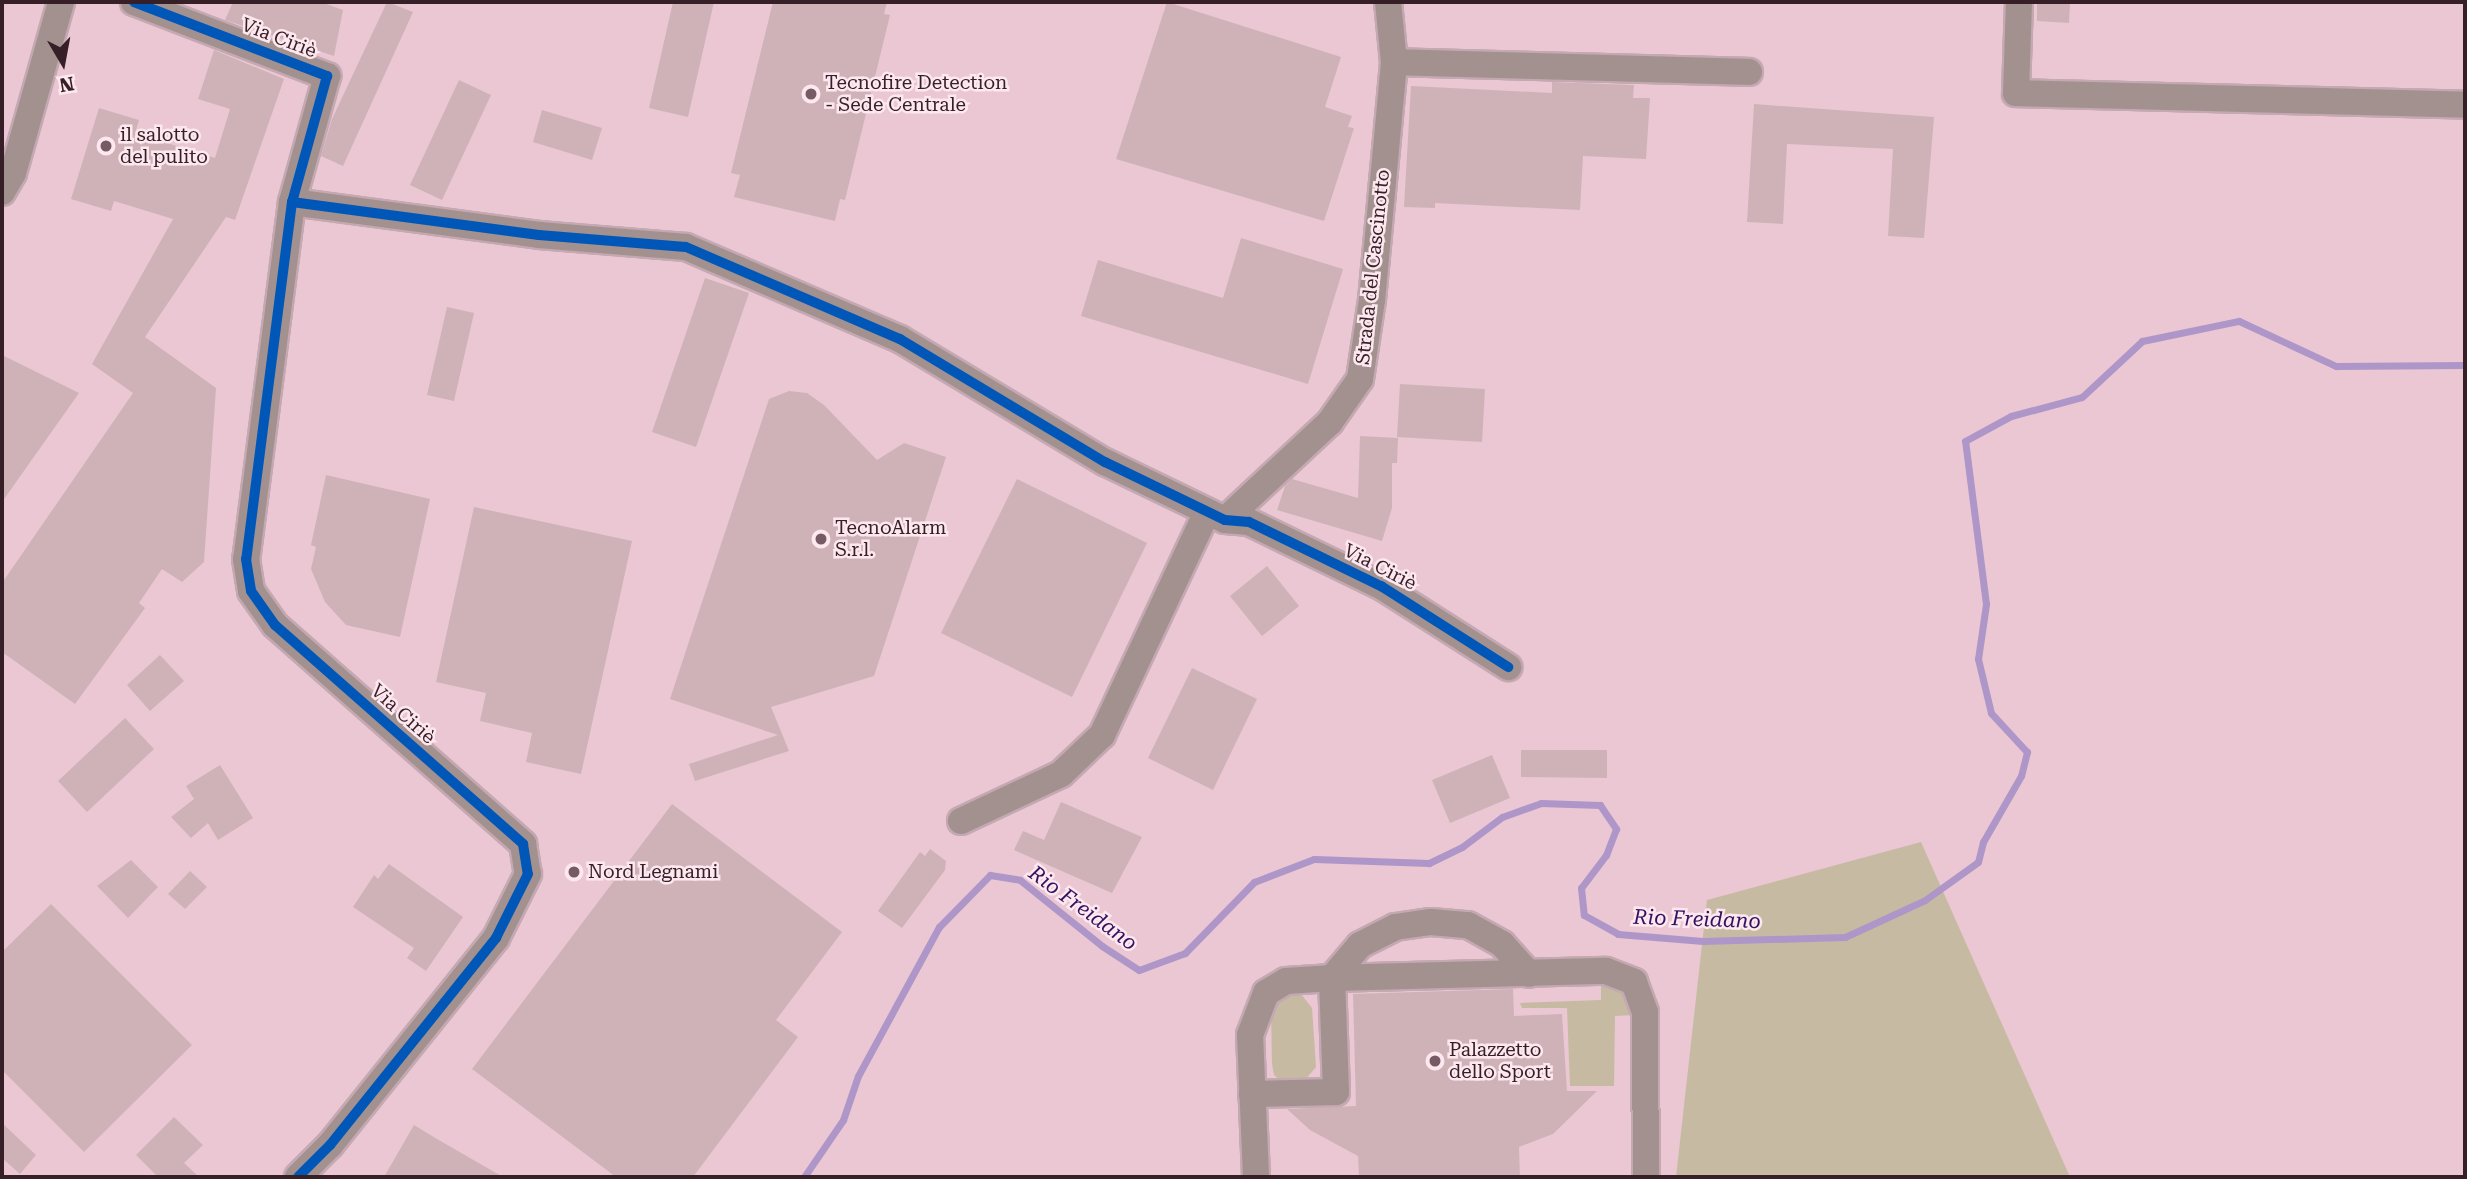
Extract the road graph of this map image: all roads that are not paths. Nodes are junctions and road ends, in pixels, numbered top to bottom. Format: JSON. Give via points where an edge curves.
{"nodes":[{"id":1,"x":61,"y":2,"type":"edge"},
{"id":2,"x":134,"y":2,"type":"edge"},
{"id":3,"x":1388,"y":2,"type":"edge"},
{"id":4,"x":2020,"y":2,"type":"edge"},
{"id":5,"x":1394,"y":62,"type":"junction"},
{"id":6,"x":1749,"y":72,"type":"dead end"},
{"id":7,"x":2465,"y":105,"type":"edge"},
{"id":8,"x":2,"y":192,"type":"edge"},
{"id":9,"x":292,"y":202,"type":"junction"},
{"id":10,"x":1216,"y":516,"type":"junction"},
{"id":11,"x":1508,"y":667,"type":"dead end"},
{"id":12,"x":961,"y":821,"type":"dead end"},
{"id":13,"x":1529,"y":974,"type":"junction"},
{"id":14,"x":1332,"y":978,"type":"junction"},
{"id":15,"x":1252,"y":1094,"type":"junction"},
{"id":16,"x":298,"y":1177,"type":"edge"},
{"id":17,"x":1256,"y":1177,"type":"edge"},
{"id":18,"x":1646,"y":1177,"type":"edge"}],
"edges":[{"from":1,"to":8,"type":"street","via":[[13,173]]},
{"from":2,"to":9,"type":"street","name":"Via Ciriè","via":[[327,76]]},
{"from":3,"to":5,"type":"street","name":"Strada del Cascinotto"},
{"from":4,"to":7,"type":"street","via":[[2016,93]]},
{"from":5,"to":6,"type":"street"},
{"from":5,"to":10,"type":"street","name":"Strada del Cascinotto","via":[[1372,300],[1360,379],[1330,422]]},
{"from":9,"to":10,"type":"street","name":"Via Ciriè","via":[[540,235],[686,247],[901,339],[1105,462]]},
{"from":9,"to":16,"type":"street","name":"Via Ciriè","via":[[246,559],[251,591],[275,625],[523,844],[528,874],[496,938],[330,1146]]},
{"from":10,"to":11,"type":"street","name":"Via Ciriè","via":[[1249,522],[1381,586]]},
{"from":10,"to":12,"type":"street","via":[[1102,735],[1060,774]]},
{"from":13,"to":14,"type":"street"},
{"from":13,"to":14,"type":"street","via":[[1502,944],[1468,925],[1431,922],[1395,927],[1360,946]]},
{"from":13,"to":18,"type":"street","via":[[1605,971],[1634,982],[1645,1012]]},
{"from":14,"to":15,"type":"street","via":[[1286,981],[1266,993],[1250,1035]]},
{"from":14,"to":15,"type":"street","via":[[1336,1092]]},
{"from":15,"to":17,"type":"street"}]}
